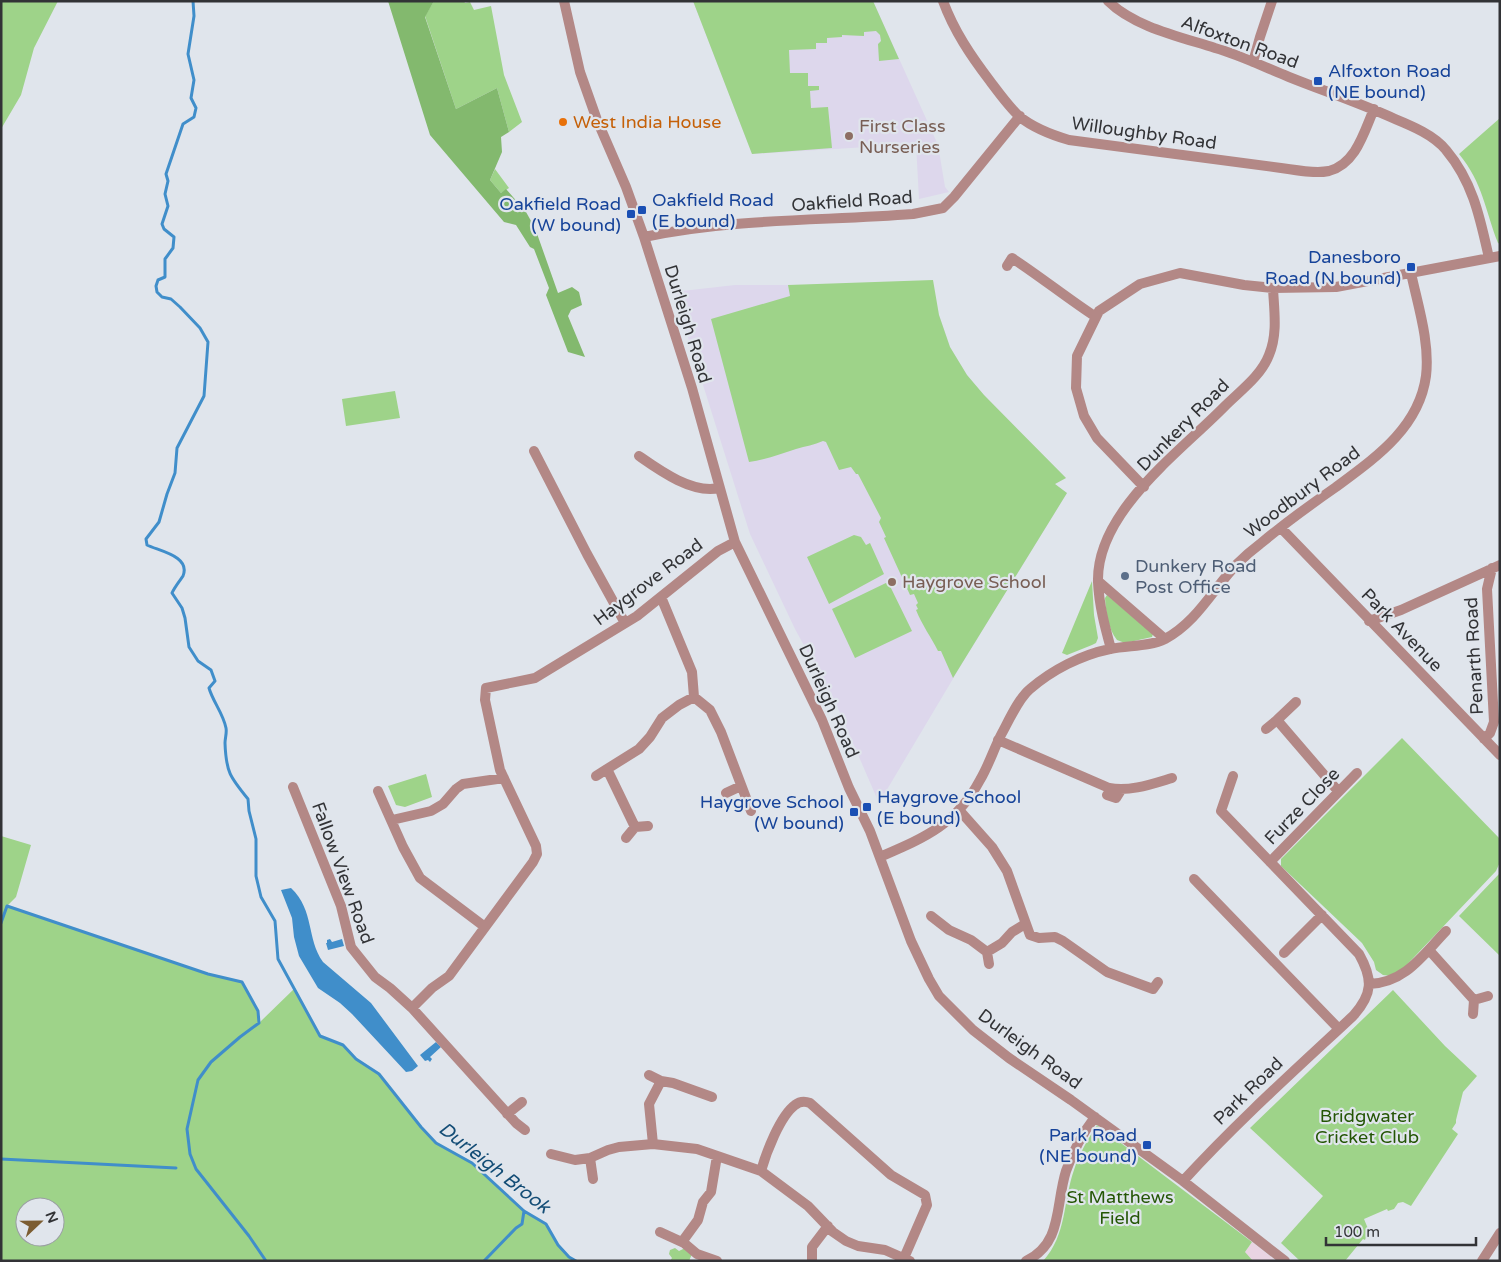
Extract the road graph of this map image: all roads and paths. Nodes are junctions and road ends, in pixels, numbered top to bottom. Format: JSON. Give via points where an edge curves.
{"nodes":[{"id":1,"x":564,"y":1,"type":"edge"},
{"id":2,"x":942,"y":1,"type":"edge"},
{"id":3,"x":1108,"y":1,"type":"edge"},
{"id":4,"x":1272,"y":1,"type":"edge"},
{"id":5,"x":1253,"y":62,"type":"junction"},
{"id":6,"x":1374,"y":109,"type":"junction"},
{"id":7,"x":1020,"y":116,"type":"junction"},
{"id":8,"x":644,"y":237,"type":"junction"},
{"id":9,"x":1500,"y":256,"type":"edge"},
{"id":10,"x":1489,"y":258,"type":"junction"},
{"id":11,"x":1007,"y":266,"type":"dead end"},
{"id":12,"x":1411,"y":273,"type":"junction"},
{"id":13,"x":1273,"y":288,"type":"junction"},
{"id":14,"x":1096,"y":317,"type":"junction"},
{"id":15,"x":534,"y":451,"type":"dead end"},
{"id":16,"x":638,"y":456,"type":"dead end"},
{"id":17,"x":1144,"y":487,"type":"junction"},
{"id":18,"x":718,"y":488,"type":"junction"},
{"id":19,"x":1281,"y":528,"type":"junction"},
{"id":20,"x":735,"y":542,"type":"junction"},
{"id":21,"x":1496,"y":567,"type":"edge"},
{"id":22,"x":1098,"y":580,"type":"junction"},
{"id":23,"x":661,"y":597,"type":"junction"},
{"id":24,"x":1369,"y":621,"type":"junction"},
{"id":25,"x":625,"y":623,"type":"junction"},
{"id":26,"x":1165,"y":639,"type":"junction"},
{"id":27,"x":1111,"y":649,"type":"junction"},
{"id":28,"x":694,"y":697,"type":"junction"},
{"id":29,"x":1296,"y":702,"type":"dead end"},
{"id":30,"x":1277,"y":720,"type":"junction"},
{"id":31,"x":1266,"y":729,"type":"dead end"},
{"id":32,"x":1484,"y":739,"type":"junction"},
{"id":33,"x":998,"y":740,"type":"junction"},
{"id":34,"x":1500,"y":755,"type":"edge"},
{"id":35,"x":607,"y":769,"type":"junction"},
{"id":36,"x":1357,"y":773,"type":"dead end"},
{"id":37,"x":596,"y":776,"type":"dead end"},
{"id":38,"x":1233,"y":776,"type":"dead end"},
{"id":39,"x":504,"y":778,"type":"junction"},
{"id":40,"x":1172,"y":778,"type":"dead end"},
{"id":41,"x":293,"y":786,"type":"dead end"},
{"id":42,"x":741,"y":786,"type":"junction"},
{"id":43,"x":1121,"y":790,"type":"junction"},
{"id":44,"x":378,"y":791,"type":"dead end"},
{"id":45,"x":1338,"y":791,"type":"junction"},
{"id":46,"x":726,"y":793,"type":"dead end"},
{"id":47,"x":1106,"y":795,"type":"dead end"},
{"id":48,"x":751,"y":811,"type":"dead end"},
{"id":49,"x":960,"y":811,"type":"junction"},
{"id":50,"x":392,"y":820,"type":"junction"},
{"id":51,"x":648,"y":826,"type":"dead end"},
{"id":52,"x":635,"y":827,"type":"junction"},
{"id":53,"x":626,"y":838,"type":"dead end"},
{"id":54,"x":880,"y":857,"type":"junction"},
{"id":55,"x":1270,"y":862,"type":"junction"},
{"id":56,"x":1194,"y":879,"type":"dead end"},
{"id":57,"x":1322,"y":915,"type":"junction"},
{"id":58,"x":931,"y":916,"type":"dead end"},
{"id":59,"x":1025,"y":924,"type":"junction"},
{"id":60,"x":485,"y":927,"type":"junction"},
{"id":61,"x":1446,"y":931,"type":"dead end"},
{"id":62,"x":1428,"y":950,"type":"junction"},
{"id":63,"x":987,"y":952,"type":"junction"},
{"id":64,"x":1284,"y":953,"type":"dead end"},
{"id":65,"x":989,"y":964,"type":"dead end"},
{"id":66,"x":1158,"y":982,"type":"dead end"},
{"id":67,"x":1369,"y":984,"type":"junction"},
{"id":68,"x":1488,"y":996,"type":"dead end"},
{"id":69,"x":1474,"y":1000,"type":"junction"},
{"id":70,"x":412,"y":1008,"type":"junction"},
{"id":71,"x":1473,"y":1014,"type":"dead end"},
{"id":72,"x":1339,"y":1030,"type":"junction"},
{"id":73,"x":649,"y":1075,"type":"dead end"},
{"id":74,"x":661,"y":1081,"type":"junction"},
{"id":75,"x":712,"y":1097,"type":"dead end"},
{"id":76,"x":522,"y":1102,"type":"dead end"},
{"id":77,"x":508,"y":1114,"type":"junction"},
{"id":78,"x":1095,"y":1117,"type":"junction"},
{"id":79,"x":525,"y":1130,"type":"dead end"},
{"id":80,"x":653,"y":1144,"type":"junction"},
{"id":81,"x":551,"y":1154,"type":"dead end"},
{"id":82,"x":717,"y":1156,"type":"junction"},
{"id":83,"x":590,"y":1158,"type":"junction"},
{"id":84,"x":762,"y":1171,"type":"junction"},
{"id":85,"x":593,"y":1179,"type":"dead end"},
{"id":86,"x":1182,"y":1181,"type":"junction"},
{"id":87,"x":828,"y":1226,"type":"junction"},
{"id":88,"x":660,"y":1232,"type":"dead end"},
{"id":89,"x":1500,"y":1233,"type":"edge"},
{"id":90,"x":682,"y":1242,"type":"junction"},
{"id":91,"x":907,"y":1259,"type":"edge"},
{"id":92,"x":717,"y":1261,"type":"edge"},
{"id":93,"x":812,"y":1261,"type":"edge"},
{"id":94,"x":1026,"y":1261,"type":"edge"},
{"id":95,"x":1285,"y":1261,"type":"edge"},
{"id":96,"x":1482,"y":1261,"type":"edge"}],
"edges":[{"from":1,"to":8,"type":"street","name":"Durleigh Road","via":[[587,93]]},
{"from":2,"to":7,"type":"street","name":"Willoughby Road","via":[[968,52],[998,93]]},
{"from":3,"to":5,"type":"street","name":"Alfoxton Road","via":[[1120,11],[1154,28]]},
{"from":4,"to":5,"type":"street"},
{"from":5,"to":6,"type":"street","name":"Alfoxton Road"},
{"from":6,"to":7,"type":"street","name":"Willoughby Road","via":[[1353,155],[1340,166],[1316,172],[1069,140],[1052,135]]},
{"from":6,"to":10,"type":"street","name":"Alfoxton Road","via":[[1410,125],[1445,148],[1463,172],[1478,210]]},
{"from":7,"to":8,"type":"street","name":"Oakfield Road","via":[[943,208],[913,214],[709,227]]},
{"from":8,"to":18,"type":"street","name":"Durleigh Road","via":[[692,388]]},
{"from":9,"to":10,"type":"street"},
{"from":10,"to":12,"type":"street"},
{"from":11,"to":14,"type":"street","via":[[1012,258]]},
{"from":12,"to":13,"type":"street","via":[[1336,287]]},
{"from":12,"to":19,"type":"street","name":"Woodbury Road","via":[[1426,347],[1426,376],[1419,403],[1391,443]]},
{"from":13,"to":14,"type":"street","via":[[1180,273],[1140,284],[1099,311]]},
{"from":13,"to":17,"type":"street","name":"Dunkery Road","via":[[1274,339],[1260,372]]},
{"from":14,"to":17,"type":"street","via":[[1077,356],[1076,388],[1084,416],[1097,438]]},
{"from":15,"to":25,"type":"street"},
{"from":16,"to":18,"type":"street","via":[[664,473],[702,489]]},
{"from":17,"to":22,"type":"street","name":"Dunkery Road","via":[[1123,509],[1110,530]]},
{"from":18,"to":20,"type":"street","name":"Durleigh Road"},
{"from":19,"to":24,"type":"street","name":"Park Avenue"},
{"from":19,"to":26,"type":"street","name":"Woodbury Road","via":[[1237,565],[1191,620]]},
{"from":20,"to":23,"type":"street","name":"Haygrove Road","via":[[718,550]]},
{"from":20,"to":54,"type":"street","name":"Durleigh Road","via":[[822,720]]},
{"from":21,"to":24,"type":"street"},
{"from":21,"to":32,"type":"street","name":"Penarth Road","via":[[1487,589],[1494,722]]},
{"from":22,"to":26,"type":"street"},
{"from":22,"to":27,"type":"street","name":"Dunkery Road","via":[[1102,616]]},
{"from":23,"to":25,"type":"street","name":"Haygrove Road"},
{"from":23,"to":28,"type":"street","via":[[692,672]]},
{"from":24,"to":32,"type":"street","name":"Park Avenue"},
{"from":25,"to":39,"type":"street","name":"Haygrove Road","via":[[535,678],[486,688],[485,700]]},
{"from":26,"to":27,"type":"street","name":"Woodbury Road"},
{"from":27,"to":33,"type":"street","name":"Woodbury Road","via":[[1054,670],[1027,691]]},
{"from":28,"to":35,"type":"street","via":[[662,718],[639,748]]},
{"from":28,"to":42,"type":"street","via":[[710,710]]},
{"from":29,"to":30,"type":"street"},
{"from":30,"to":31,"type":"street"},
{"from":30,"to":45,"type":"street"},
{"from":32,"to":34,"type":"street","name":"Park Avenue"},
{"from":33,"to":43,"type":"street","via":[[1102,785]]},
{"from":33,"to":49,"type":"street","name":"Woodbury Road","via":[[981,780]]},
{"from":35,"to":37,"type":"street"},
{"from":35,"to":52,"type":"street"},
{"from":36,"to":45,"type":"street","name":"Furze Close"},
{"from":38,"to":55,"type":"street","name":"Furze Close","via":[[1221,811]]},
{"from":39,"to":50,"type":"street","via":[[463,784],[431,811]]},
{"from":39,"to":60,"type":"street","via":[[537,854]]},
{"from":40,"to":43,"type":"street"},
{"from":41,"to":70,"type":"street","name":"Fallow View Road","via":[[341,906],[351,947],[375,977]]},
{"from":42,"to":46,"type":"street"},
{"from":42,"to":48,"type":"street"},
{"from":43,"to":47,"type":"street","via":[[1116,798]]},
{"from":44,"to":50,"type":"street"},
{"from":45,"to":55,"type":"street","name":"Furze Close"},
{"from":49,"to":54,"type":"street","name":"Woodbury Road","via":[[938,829]]},
{"from":49,"to":59,"type":"street","via":[[986,840],[1007,871]]},
{"from":50,"to":60,"type":"street","via":[[420,878]]},
{"from":51,"to":52,"type":"street"},
{"from":52,"to":53,"type":"street"},
{"from":54,"to":78,"type":"street","name":"Durleigh Road","via":[[920,961],[939,996],[980,1036]]},
{"from":55,"to":57,"type":"street","name":"Furze Close"},
{"from":56,"to":72,"type":"street"},
{"from":57,"to":64,"type":"street","via":[[1291,938]]},
{"from":57,"to":67,"type":"street","name":"Furze Close","via":[[1359,954]]},
{"from":58,"to":63,"type":"street"},
{"from":59,"to":63,"type":"street"},
{"from":59,"to":66,"type":"street","via":[[1030,935],[1039,938],[1055,936],[1107,972],[1153,989]]},
{"from":60,"to":70,"type":"street","via":[[449,976]]},
{"from":61,"to":62,"type":"street"},
{"from":62,"to":67,"type":"street","via":[[1398,978]]},
{"from":62,"to":69,"type":"street"},
{"from":63,"to":65,"type":"street"},
{"from":67,"to":72,"type":"street","name":"Park Road","via":[[1363,1005]]},
{"from":68,"to":69,"type":"street"},
{"from":69,"to":71,"type":"street"},
{"from":70,"to":77,"type":"street","name":"Fallow View Road"},
{"from":72,"to":86,"type":"street","name":"Park Road","via":[[1222,1138]]},
{"from":73,"to":74,"type":"street"},
{"from":74,"to":75,"type":"street"},
{"from":74,"to":80,"type":"street","via":[[649,1104]]},
{"from":76,"to":77,"type":"street"},
{"from":77,"to":79,"type":"street","name":"Fallow View Road"},
{"from":78,"to":86,"type":"street","name":"Durleigh Road"},
{"from":78,"to":94,"type":"street","via":[[1081,1137],[1066,1172],[1050,1240],[1042,1252]]},
{"from":80,"to":82,"type":"street","via":[[685,1146]]},
{"from":80,"to":83,"type":"street","via":[[613,1148]]},
{"from":81,"to":83,"type":"street","via":[[575,1160]]},
{"from":82,"to":84,"type":"street"},
{"from":82,"to":90,"type":"street","via":[[711,1192],[703,1202],[698,1220]]},
{"from":83,"to":85,"type":"street"},
{"from":84,"to":87,"type":"street","via":[[808,1206]]},
{"from":84,"to":91,"type":"street","via":[[787,1114],[799,1102],[810,1103],[892,1175],[925,1195],[927,1205]]},
{"from":86,"to":95,"type":"street","name":"Durleigh Road"},
{"from":87,"to":91,"type":"street","via":[[852,1244],[885,1250]]},
{"from":87,"to":93,"type":"street","via":[[812,1247]]},
{"from":88,"to":90,"type":"street"},
{"from":89,"to":96,"type":"street"},
{"from":90,"to":92,"type":"street","via":[[697,1254]]}]}
